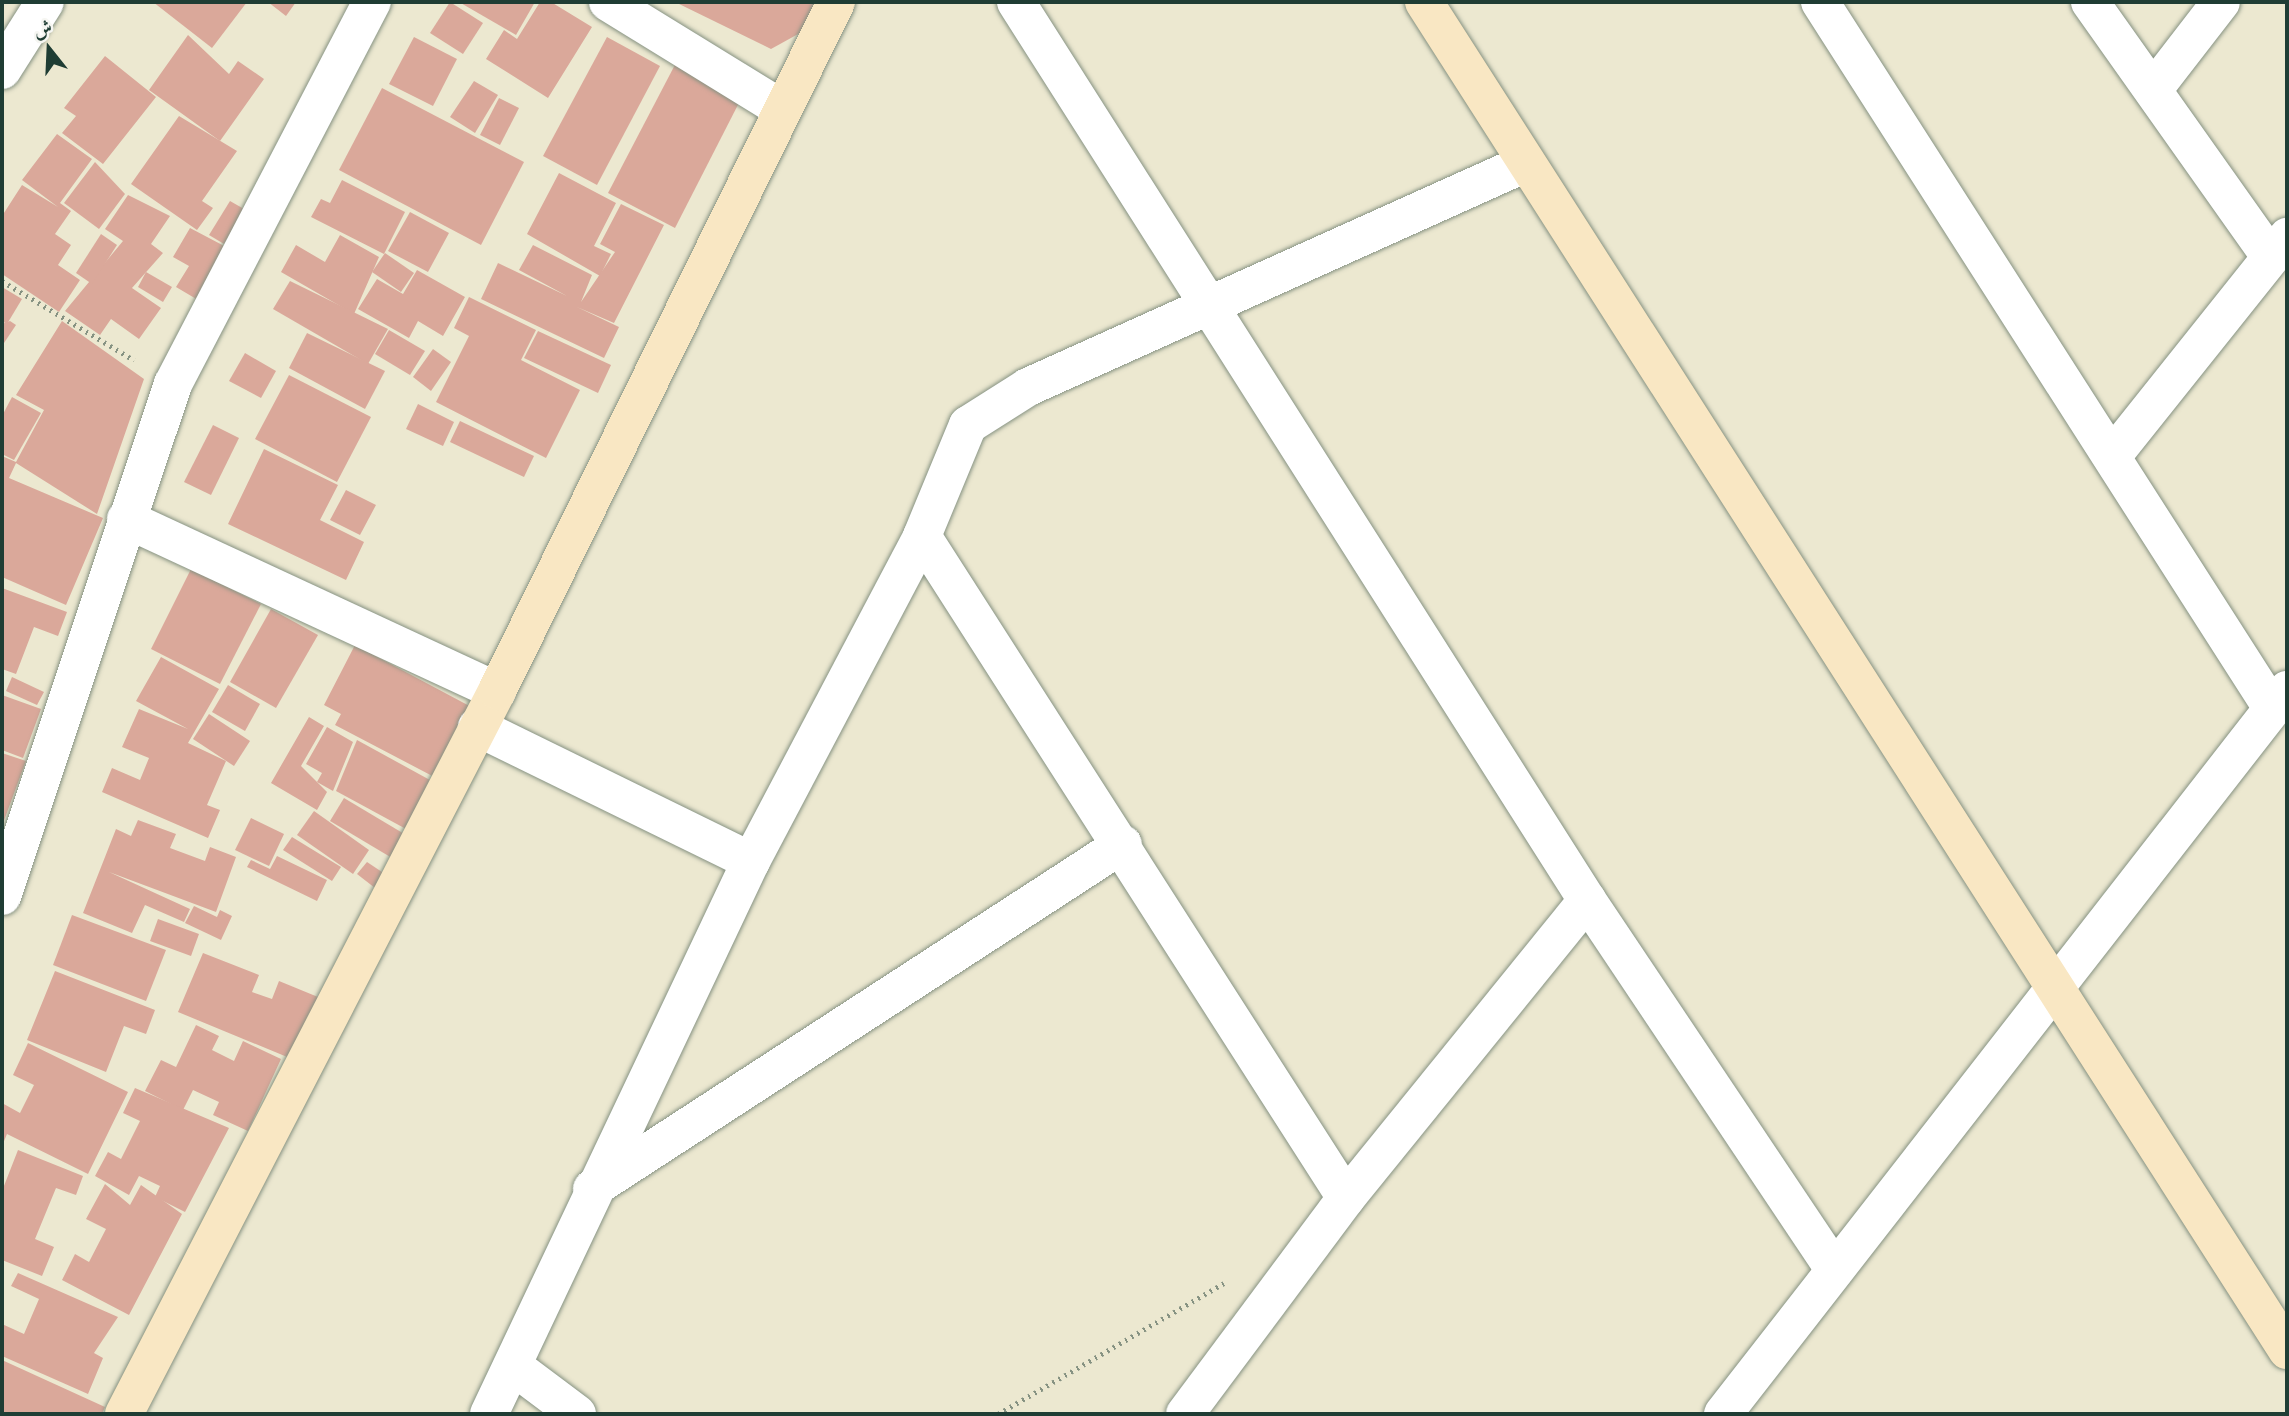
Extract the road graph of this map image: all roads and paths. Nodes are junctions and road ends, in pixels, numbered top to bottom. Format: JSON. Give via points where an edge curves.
{"nodes":[{"id":1,"x":45,"y":2,"type":"edge"},
{"id":2,"x":372,"y":2,"type":"edge"},
{"id":3,"x":608,"y":2,"type":"edge"},
{"id":4,"x":836,"y":2,"type":"edge"},
{"id":5,"x":1016,"y":2,"type":"edge"},
{"id":6,"x":1424,"y":2,"type":"edge"},
{"id":7,"x":1820,"y":2,"type":"edge"},
{"id":8,"x":2090,"y":2,"type":"edge"},
{"id":9,"x":2221,"y":2,"type":"edge"},
{"id":10,"x":2,"y":70,"type":"edge"},
{"id":11,"x":2153,"y":90,"type":"junction"},
{"id":12,"x":780,"y":108,"type":"junction"},
{"id":13,"x":1526,"y":163,"type":"junction"},
{"id":14,"x":2279,"y":246,"type":"edge"},
{"id":15,"x":2,"y":281,"type":"edge"},
{"id":16,"x":1209,"y":304,"type":"junction"},
{"id":17,"x":173,"y":384,"type":"junction"},
{"id":18,"x":2114,"y":454,"type":"junction"},
{"id":19,"x":126,"y":519,"type":"junction"},
{"id":20,"x":922,"y":536,"type":"junction"},
{"id":21,"x":497,"y":691,"type":"junction"},
{"id":22,"x":2280,"y":699,"type":"edge"},
{"id":23,"x":477,"y":727,"type":"junction"},
{"id":24,"x":1123,"y":844,"type":"junction"},
{"id":25,"x":751,"y":861,"type":"junction"},
{"id":26,"x":2,"y":895,"type":"edge"},
{"id":27,"x":1587,"y":900,"type":"junction"},
{"id":28,"x":2052,"y":987,"type":"junction"},
{"id":29,"x":592,"y":1189,"type":"junction"},
{"id":30,"x":1346,"y":1198,"type":"junction"},
{"id":31,"x":1835,"y":1270,"type":"junction"},
{"id":32,"x":1234,"y":1277,"type":"dead end"},
{"id":33,"x":2287,"y":1350,"type":"edge"},
{"id":34,"x":513,"y":1366,"type":"junction"},
{"id":35,"x":124,"y":1414,"type":"edge"},
{"id":36,"x":489,"y":1414,"type":"edge"},
{"id":37,"x":577,"y":1414,"type":"edge"},
{"id":38,"x":998,"y":1414,"type":"edge"},
{"id":39,"x":1185,"y":1414,"type":"edge"},
{"id":40,"x":1723,"y":1414,"type":"edge"}],
"edges":[{"from":1,"to":10,"type":"street"},
{"from":2,"to":17,"type":"street"},
{"from":3,"to":12,"type":"street"},
{"from":4,"to":12,"type":"main road"},
{"from":5,"to":16,"type":"street"},
{"from":6,"to":13,"type":"main road"},
{"from":7,"to":18,"type":"street"},
{"from":8,"to":11,"type":"street"},
{"from":9,"to":11,"type":"street"},
{"from":11,"to":14,"type":"street"},
{"from":12,"to":21,"type":"main road"},
{"from":13,"to":16,"type":"street"},
{"from":13,"to":28,"type":"main road"},
{"from":14,"to":18,"type":"street"},
{"from":15,"to":17,"type":"path"},
{"from":16,"to":20,"type":"street","via":[[1028,387],[968,425]]},
{"from":16,"to":27,"type":"street"},
{"from":17,"to":19,"type":"street"},
{"from":18,"to":22,"type":"street"},
{"from":19,"to":21,"type":"street"},
{"from":19,"to":26,"type":"street"},
{"from":20,"to":24,"type":"street"},
{"from":20,"to":25,"type":"street"},
{"from":21,"to":23,"type":"main road"},
{"from":22,"to":28,"type":"street"},
{"from":23,"to":25,"type":"street"},
{"from":23,"to":35,"type":"main road"},
{"from":24,"to":29,"type":"street"},
{"from":24,"to":30,"type":"street"},
{"from":25,"to":29,"type":"street"},
{"from":27,"to":30,"type":"street"},
{"from":27,"to":31,"type":"street"},
{"from":28,"to":31,"type":"street"},
{"from":28,"to":33,"type":"main road"},
{"from":29,"to":34,"type":"street"},
{"from":30,"to":39,"type":"street"},
{"from":31,"to":40,"type":"street"},
{"from":32,"to":38,"type":"path"},
{"from":34,"to":36,"type":"street"},
{"from":34,"to":37,"type":"street"}]}
